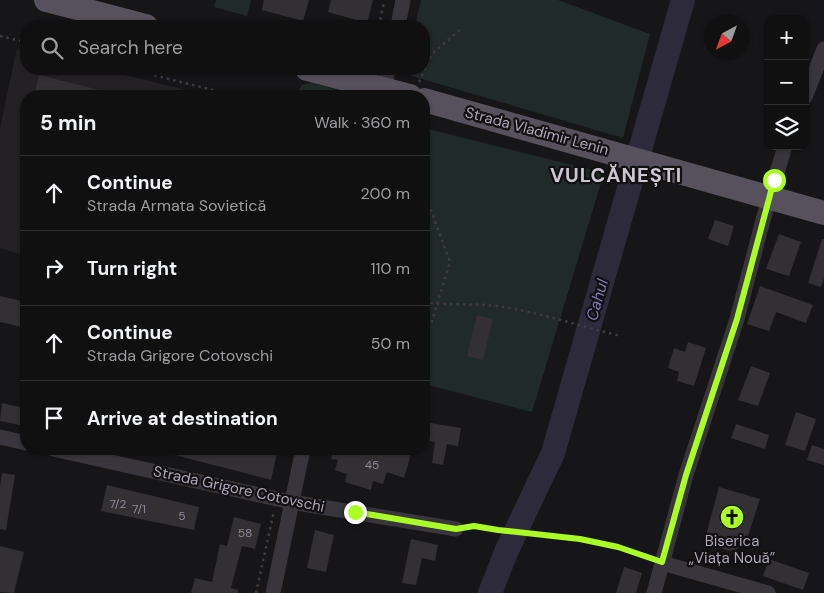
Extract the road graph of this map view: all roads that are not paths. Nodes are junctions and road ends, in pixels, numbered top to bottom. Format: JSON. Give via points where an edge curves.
{"nodes":[{"id":1,"x":46,"y":0,"type":"edge"},
{"id":2,"x":403,"y":0,"type":"edge"},
{"id":3,"x":123,"y":20,"type":"edge"},
{"id":4,"x":399,"y":20,"type":"edge"},
{"id":5,"x":824,"y":49,"type":"edge"},
{"id":6,"x":336,"y":75,"type":"edge"},
{"id":7,"x":385,"y":85,"type":"edge"},
{"id":8,"x":809,"y":87,"type":"edge"},
{"id":9,"x":401,"y":90,"type":"edge"},
{"id":10,"x":430,"y":99,"type":"edge"},
{"id":11,"x":784,"y":150,"type":"edge"},
{"id":12,"x":770,"y":196,"type":"junction"},
{"id":13,"x":824,"y":213,"type":"edge"},
{"id":14,"x":0,"y":437,"type":"edge"},
{"id":15,"x":20,"y":442,"type":"edge"},
{"id":16,"x":80,"y":455,"type":"edge"},
{"id":17,"x":301,"y":455,"type":"edge"},
{"id":18,"x":284,"y":500,"type":"junction"},
{"id":19,"x":456,"y":529,"type":"road end"},
{"id":20,"x":662,"y":562,"type":"junction"},
{"id":21,"x":273,"y":593,"type":"edge"},
{"id":22,"x":654,"y":593,"type":"edge"},
{"id":23,"x":768,"y":593,"type":"edge"}],
"edges":[{"from":1,"to":3,"type":"main road"},
{"from":2,"to":4,"type":"street"},
{"from":5,"to":8,"type":"street"},
{"from":6,"to":7,"type":"main road","name":"Strada Vladimir Lenin"},
{"from":7,"to":9,"type":"main road","name":"Strada Vladimir Lenin"},
{"from":10,"to":12,"type":"main road","name":"Strada Vladimir Lenin"},
{"from":11,"to":12,"type":"street"},
{"from":12,"to":13,"type":"main road","name":"Strada Vladimir Lenin"},
{"from":12,"to":20,"type":"street","via":[[737,319],[686,475]]},
{"from":14,"to":15,"type":"street"},
{"from":16,"to":18,"type":"street","name":"Strada Grigore Cotovschi"},
{"from":17,"to":18,"type":"street"},
{"from":18,"to":19,"type":"street","name":"Strada Grigore Cotovschi"},
{"from":18,"to":21,"type":"street"},
{"from":20,"to":22,"type":"street"},
{"from":20,"to":23,"type":"street"}]}
